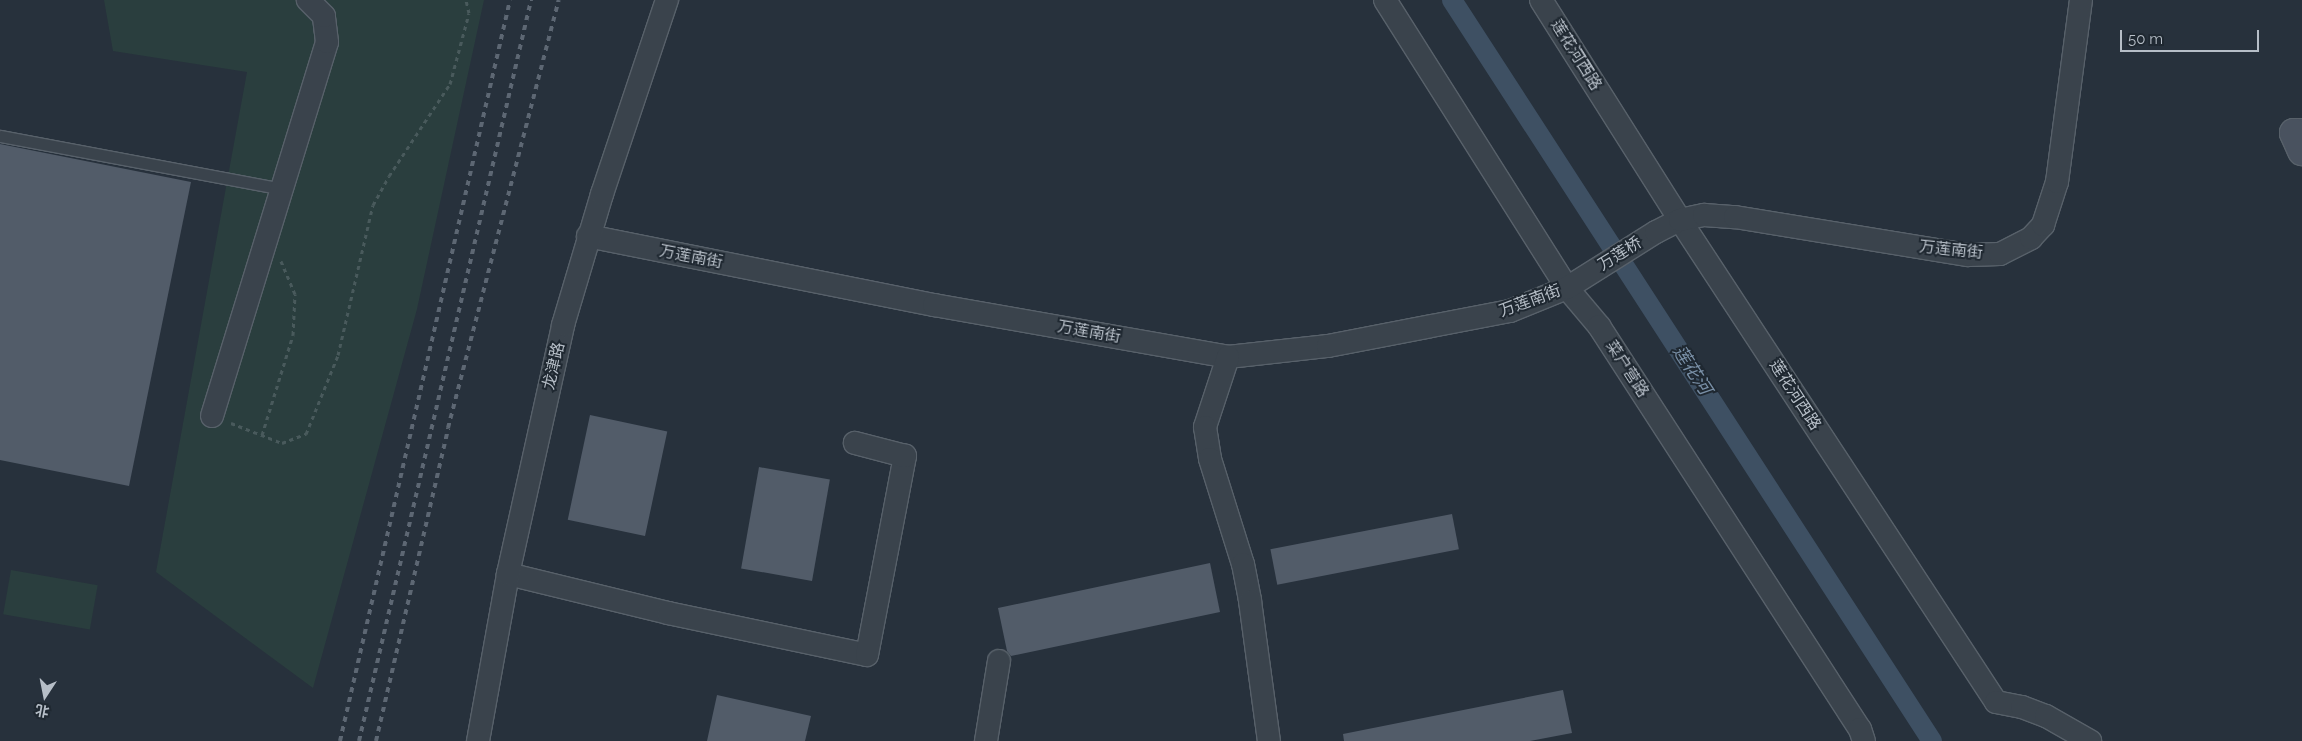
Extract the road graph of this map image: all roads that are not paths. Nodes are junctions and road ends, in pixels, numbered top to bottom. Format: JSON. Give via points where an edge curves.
{"nodes":[{"id":1,"x":308,"y":0,"type":"edge"},
{"id":2,"x":668,"y":0,"type":"edge"},
{"id":3,"x":1385,"y":0,"type":"edge"},
{"id":4,"x":1542,"y":0,"type":"edge"},
{"id":5,"x":2081,"y":0,"type":"edge"},
{"id":6,"x":2302,"y":133,"type":"edge"},
{"id":7,"x":0,"y":136,"type":"edge"},
{"id":8,"x":2302,"y":151,"type":"edge"},
{"id":9,"x":282,"y":189,"type":"junction"},
{"id":10,"x":1680,"y":220,"type":"junction"},
{"id":11,"x":1656,"y":232,"type":"joint"},
{"id":12,"x":588,"y":236,"type":"junction"},
{"id":13,"x":1575,"y":283,"type":"junction"},
{"id":14,"x":1228,"y":357,"type":"junction"},
{"id":15,"x":212,"y":416,"type":"road end"},
{"id":16,"x":855,"y":443,"type":"dead end"},
{"id":17,"x":508,"y":574,"type":"junction"},
{"id":18,"x":999,"y":661,"type":"dead end"},
{"id":19,"x":1855,"y":737,"type":"edge"},
{"id":20,"x":478,"y":741,"type":"edge"},
{"id":21,"x":986,"y":741,"type":"edge"},
{"id":22,"x":1269,"y":741,"type":"edge"},
{"id":23,"x":2090,"y":741,"type":"edge"}],
"edges":[{"from":1,"to":9,"type":"street","via":[[324,16],[327,42]]},
{"from":2,"to":12,"type":"street","name":"龙津路"},
{"from":3,"to":13,"type":"street","name":"菜户营路"},
{"from":4,"to":10,"type":"street","name":"莲花河西路"},
{"from":5,"to":10,"type":"street","name":"万莲南街","via":[[2058,182],[2043,225],[2031,238],[2000,254],[1968,255],[1735,218],[1704,215]]},
{"from":6,"to":8,"type":"street","via":[[2294,133]]},
{"from":7,"to":9,"type":"lane"},
{"from":9,"to":15,"type":"street"},
{"from":10,"to":11,"type":"street","name":"万莲南街"},
{"from":10,"to":23,"type":"street","name":"莲花河西路","via":[[1996,702],[2046,716]]},
{"from":11,"to":13,"type":"street","name":"万莲桥"},
{"from":12,"to":14,"type":"street","name":"万莲南街","via":[[934,305]]},
{"from":12,"to":17,"type":"street","name":"龙津路","via":[[563,325]]},
{"from":13,"to":14,"type":"street","name":"万莲南街","via":[[1510,311],[1328,346]]},
{"from":13,"to":19,"type":"street","name":"菜户营路"},
{"from":14,"to":22,"type":"street","via":[[1205,427],[1210,459],[1247,582]]},
{"from":16,"to":17,"type":"street","via":[[905,456],[867,655],[668,613]]},
{"from":17,"to":20,"type":"street","name":"龙津路"},
{"from":18,"to":21,"type":"street"}]}
